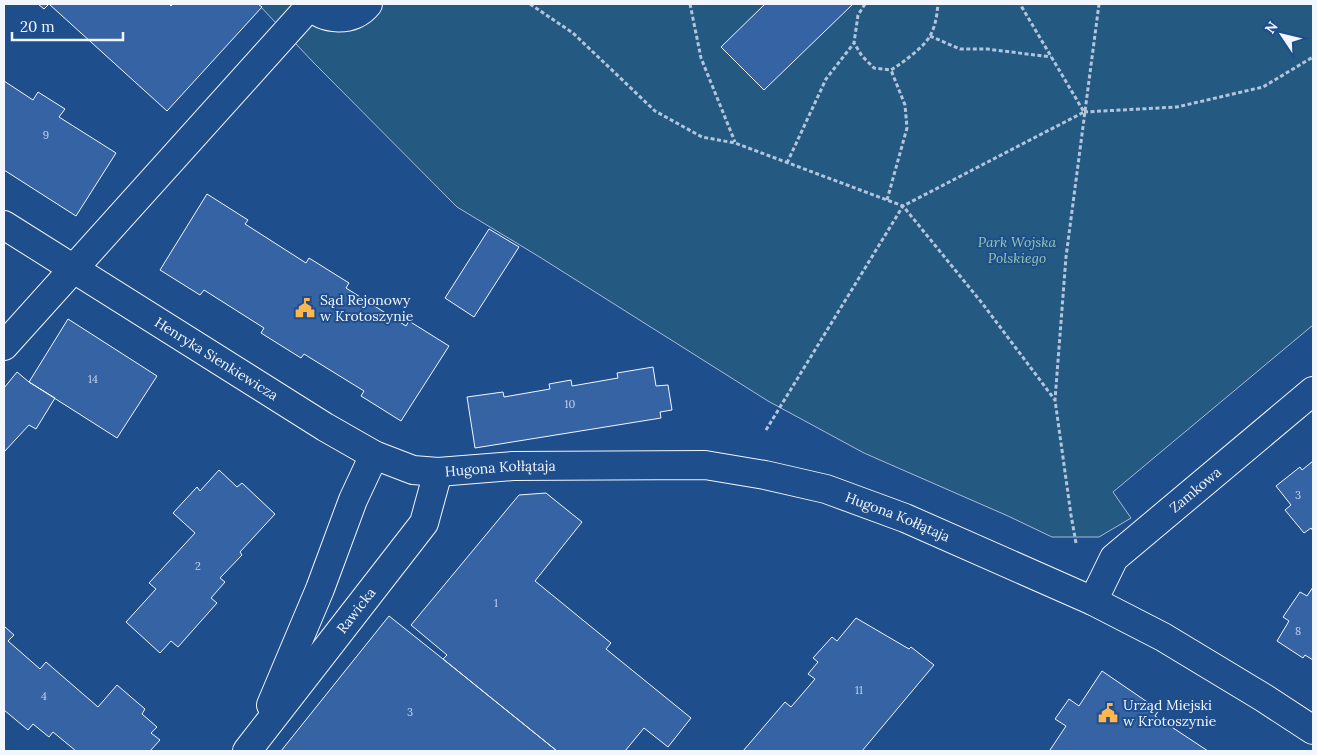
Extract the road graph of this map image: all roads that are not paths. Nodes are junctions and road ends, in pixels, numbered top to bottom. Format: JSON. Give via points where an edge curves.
{"nodes":[{"id":1,"x":368,"y":4,"type":"edge"},
{"id":2,"x":309,"y":5,"type":"edge"},
{"id":3,"x":4,"y":226,"type":"edge"},
{"id":4,"x":72,"y":269,"type":"junction"},
{"id":5,"x":4,"y":346,"type":"edge"},
{"id":6,"x":1313,"y":391,"type":"edge"},
{"id":7,"x":374,"y":455,"type":"junction"},
{"id":8,"x":438,"y":472,"type":"junction"},
{"id":9,"x":1093,"y":601,"type":"junction"},
{"id":10,"x":1313,"y":730,"type":"edge"},
{"id":11,"x":251,"y":746,"type":"edge"}],
"edges":[{"from":1,"to":2,"type":"street","via":[[355,14],[343,17],[319,13]]},
{"from":2,"to":4,"type":"street"},
{"from":3,"to":4,"type":"street","name":"Henryka Sienkiewicza"},
{"from":4,"to":5,"type":"street"},
{"from":4,"to":7,"type":"street","name":"Henryka Sienkiewicza"},
{"from":6,"to":9,"type":"street","name":"Zamkowa","via":[[1114,558]]},
{"from":7,"to":8,"type":"street","name":"Henryka Sienkiewicza","via":[[413,470]]},
{"from":7,"to":11,"type":"street","name":"Rawicka"},
{"from":8,"to":9,"type":"street","name":"Hugona Kołłątaja","via":[[513,466],[696,465],[765,475],[826,489],[905,518]]},
{"from":8,"to":11,"type":"street","name":"Rawicka","via":[[424,523]]},
{"from":9,"to":10,"type":"street","name":"Hugona Kołłątaja","via":[[1164,637]]}]}
